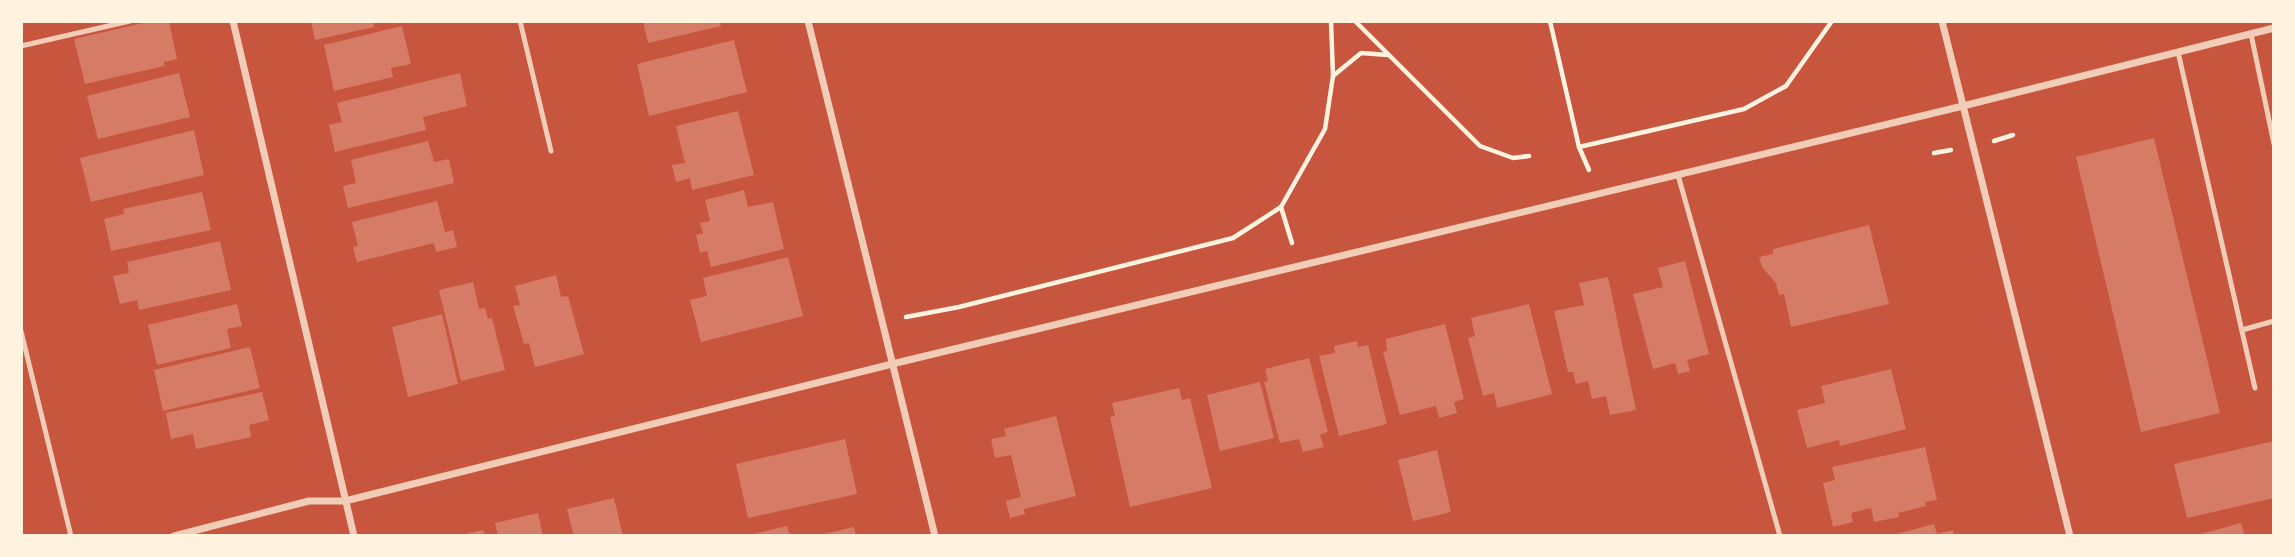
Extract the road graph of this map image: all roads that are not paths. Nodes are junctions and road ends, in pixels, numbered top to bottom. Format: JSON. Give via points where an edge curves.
{"nodes":[{"id":1,"x":130,"y":21,"type":"edge"},
{"id":2,"x":233,"y":21,"type":"edge"},
{"id":3,"x":520,"y":21,"type":"edge"},
{"id":4,"x":808,"y":21,"type":"edge"},
{"id":5,"x":1942,"y":21,"type":"edge"},
{"id":6,"x":2274,"y":29,"type":"edge"},
{"id":7,"x":2251,"y":34,"type":"junction"},
{"id":8,"x":21,"y":46,"type":"edge"},
{"id":9,"x":2179,"y":52,"type":"junction"},
{"id":10,"x":1963,"y":106,"type":"junction"},
{"id":11,"x":2274,"y":144,"type":"edge"},
{"id":12,"x":551,"y":150,"type":"dead end"},
{"id":13,"x":1678,"y":175,"type":"junction"},
{"id":14,"x":2274,"y":321,"type":"edge"},
{"id":15,"x":2242,"y":330,"type":"junction"},
{"id":16,"x":21,"y":331,"type":"edge"},
{"id":17,"x":891,"y":364,"type":"junction"},
{"id":18,"x":2255,"y":388,"type":"dead end"},
{"id":19,"x":345,"y":501,"type":"junction"},
{"id":20,"x":71,"y":536,"type":"edge"},
{"id":21,"x":174,"y":536,"type":"edge"},
{"id":22,"x":354,"y":536,"type":"edge"},
{"id":23,"x":935,"y":536,"type":"edge"},
{"id":24,"x":1780,"y":536,"type":"edge"},
{"id":25,"x":2070,"y":536,"type":"edge"}],
"edges":[{"from":1,"to":8,"type":"lane"},
{"from":2,"to":19,"type":"street"},
{"from":3,"to":12,"type":"lane"},
{"from":4,"to":17,"type":"street"},
{"from":5,"to":10,"type":"street"},
{"from":6,"to":7,"type":"street"},
{"from":7,"to":9,"type":"street"},
{"from":7,"to":11,"type":"lane"},
{"from":9,"to":10,"type":"street"},
{"from":9,"to":15,"type":"lane"},
{"from":10,"to":13,"type":"street"},
{"from":10,"to":25,"type":"street"},
{"from":13,"to":17,"type":"street"},
{"from":13,"to":24,"type":"lane"},
{"from":14,"to":15,"type":"lane"},
{"from":15,"to":18,"type":"lane"},
{"from":16,"to":20,"type":"lane"},
{"from":17,"to":19,"type":"street"},
{"from":17,"to":23,"type":"street"},
{"from":19,"to":21,"type":"street","via":[[309,501]]},
{"from":19,"to":22,"type":"street"}]}
